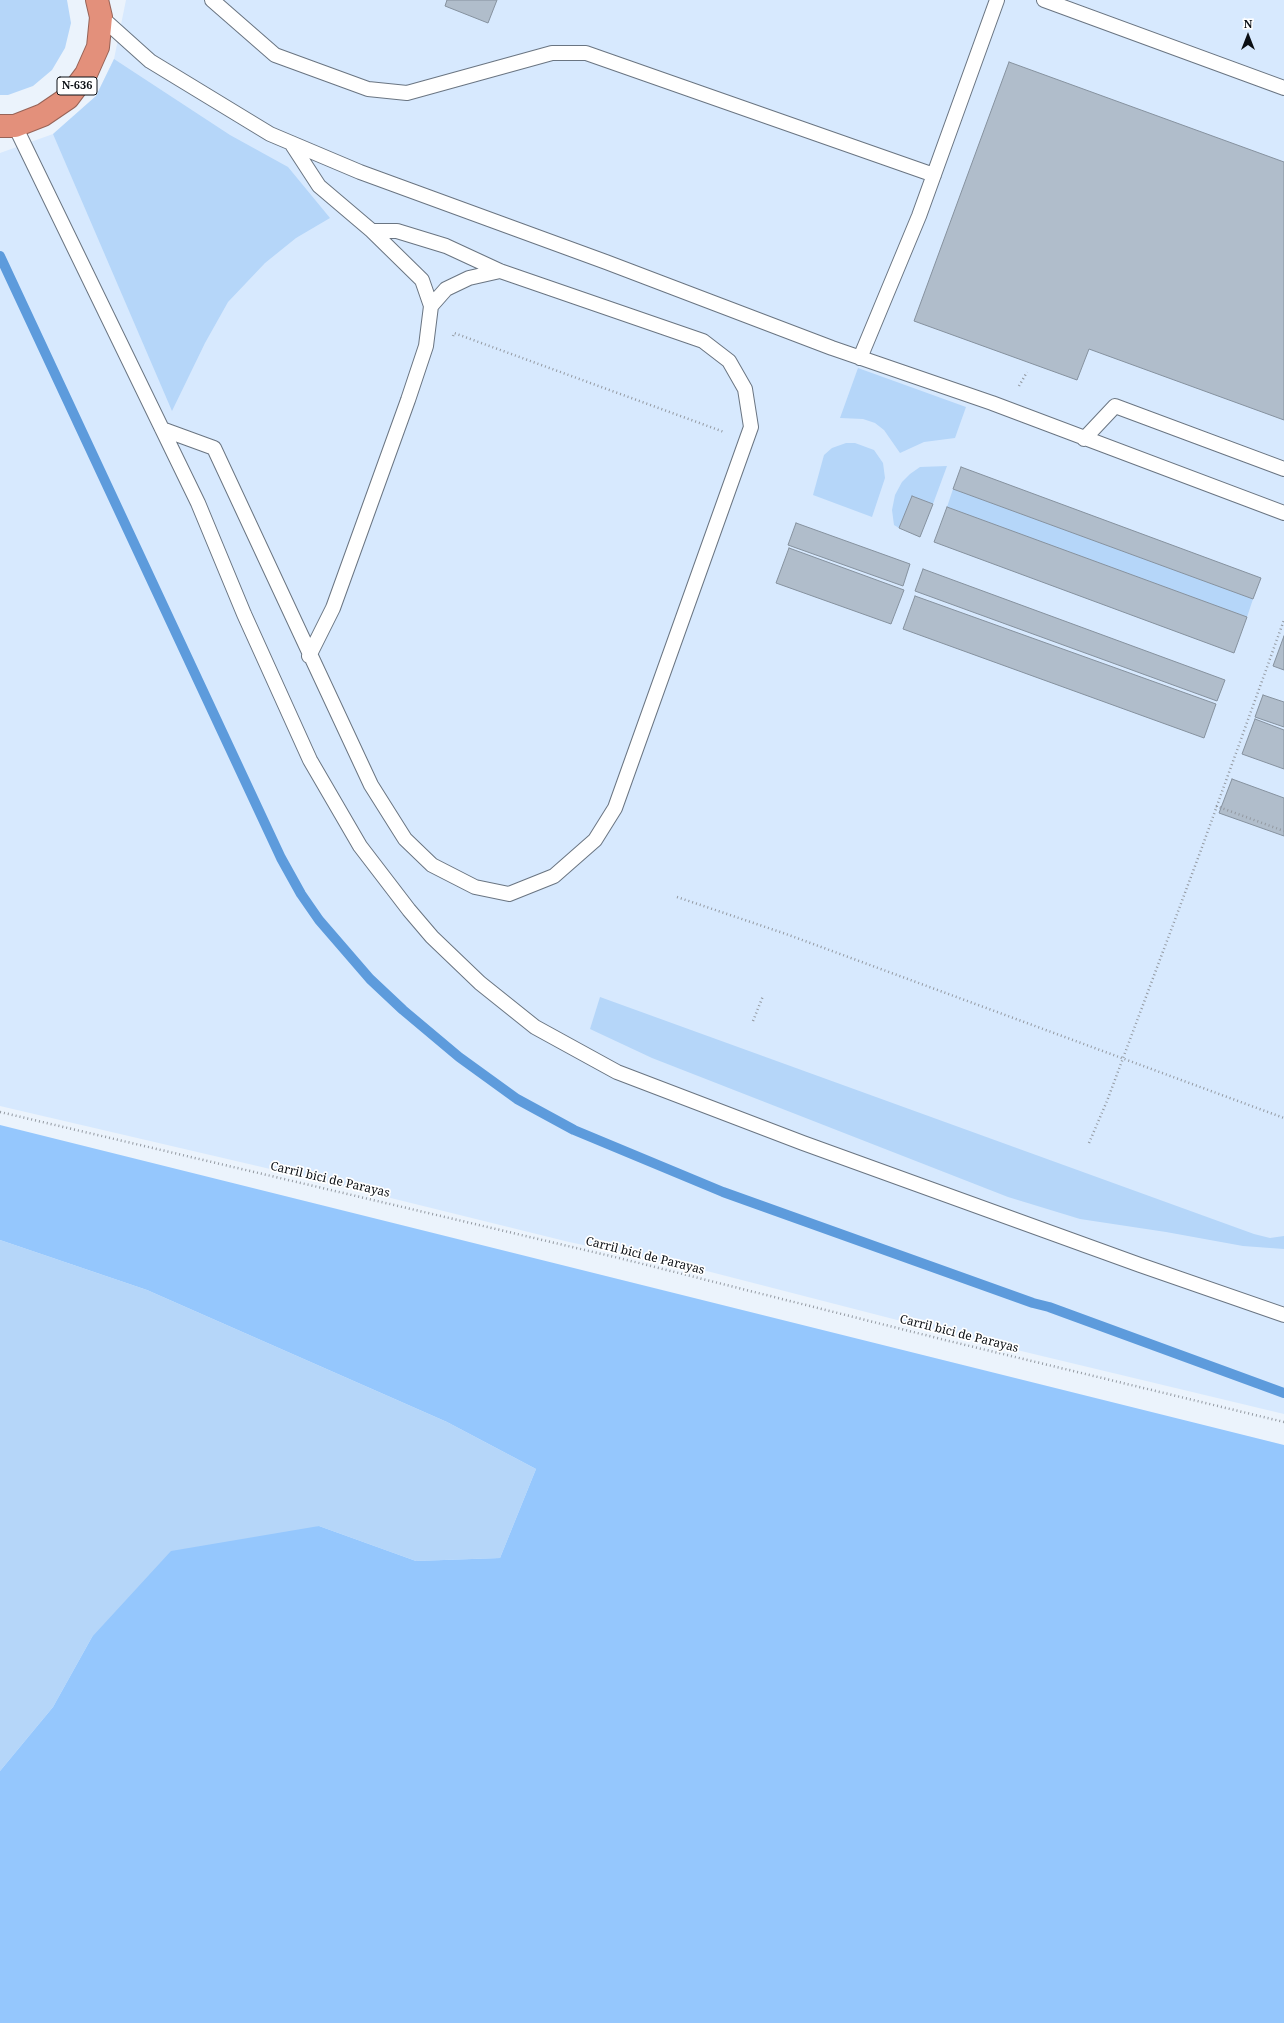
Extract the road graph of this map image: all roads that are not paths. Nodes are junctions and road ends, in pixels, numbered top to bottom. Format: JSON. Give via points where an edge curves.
{"nodes":[{"id":1,"x":212,"y":0,"type":"edge"},
{"id":2,"x":997,"y":0,"type":"edge"},
{"id":3,"x":1044,"y":0,"type":"edge"},
{"id":4,"x":99,"y":8,"type":"edge"},
{"id":5,"x":1284,"y":88,"type":"edge"},
{"id":6,"x":7,"y":126,"type":"edge"},
{"id":7,"x":291,"y":143,"type":"junction"},
{"id":8,"x":934,"y":175,"type":"junction"},
{"id":9,"x":372,"y":231,"type":"junction"},
{"id":10,"x":500,"y":271,"type":"junction"},
{"id":11,"x":431,"y":306,"type":"junction"},
{"id":12,"x":860,"y":358,"type":"junction"},
{"id":13,"x":162,"y":429,"type":"junction"},
{"id":14,"x":1084,"y":439,"type":"junction"},
{"id":15,"x":1284,"y":469,"type":"edge"},
{"id":16,"x":1284,"y":513,"type":"edge"},
{"id":17,"x":309,"y":656,"type":"junction"},
{"id":18,"x":1284,"y":1315,"type":"edge"}],
"edges":[{"from":1,"to":8,"type":"lane","via":[[275,55],[368,89],[407,93],[552,53],[586,53]]},
{"from":2,"to":8,"type":"lane"},
{"from":3,"to":5,"type":"lane"},
{"from":4,"to":6,"type":"highway","number":"N-636","via":[[98,47],[86,74],[68,98],[44,115]]},
{"from":4,"to":7,"type":"lane","via":[[150,61],[270,134]]},
{"from":6,"to":13,"type":"lane"},
{"from":7,"to":9,"type":"lane","via":[[319,186]]},
{"from":7,"to":12,"type":"lane","via":[[360,172]]},
{"from":8,"to":12,"type":"lane"},
{"from":9,"to":10,"type":"lane","via":[[397,231],[446,246]]},
{"from":9,"to":11,"type":"lane","via":[[422,280]]},
{"from":10,"to":11,"type":"lane","via":[[469,278],[446,289]]},
{"from":10,"to":17,"type":"lane","via":[[703,341],[729,361],[745,389],[751,427],[615,808],[595,840],[554,876],[509,894],[475,887],[432,865],[405,839],[371,785]]},
{"from":11,"to":17,"type":"lane","via":[[426,346],[408,400],[333,608]]},
{"from":12,"to":14,"type":"lane","via":[[992,403]]},
{"from":13,"to":17,"type":"lane","via":[[214,448]]},
{"from":13,"to":18,"type":"lane","via":[[198,503],[244,614],[310,760],[360,846],[432,937],[480,983],[535,1027],[624,1074],[803,1143]]},
{"from":14,"to":15,"type":"lane","via":[[1115,406]]},
{"from":14,"to":16,"type":"lane"}]}
